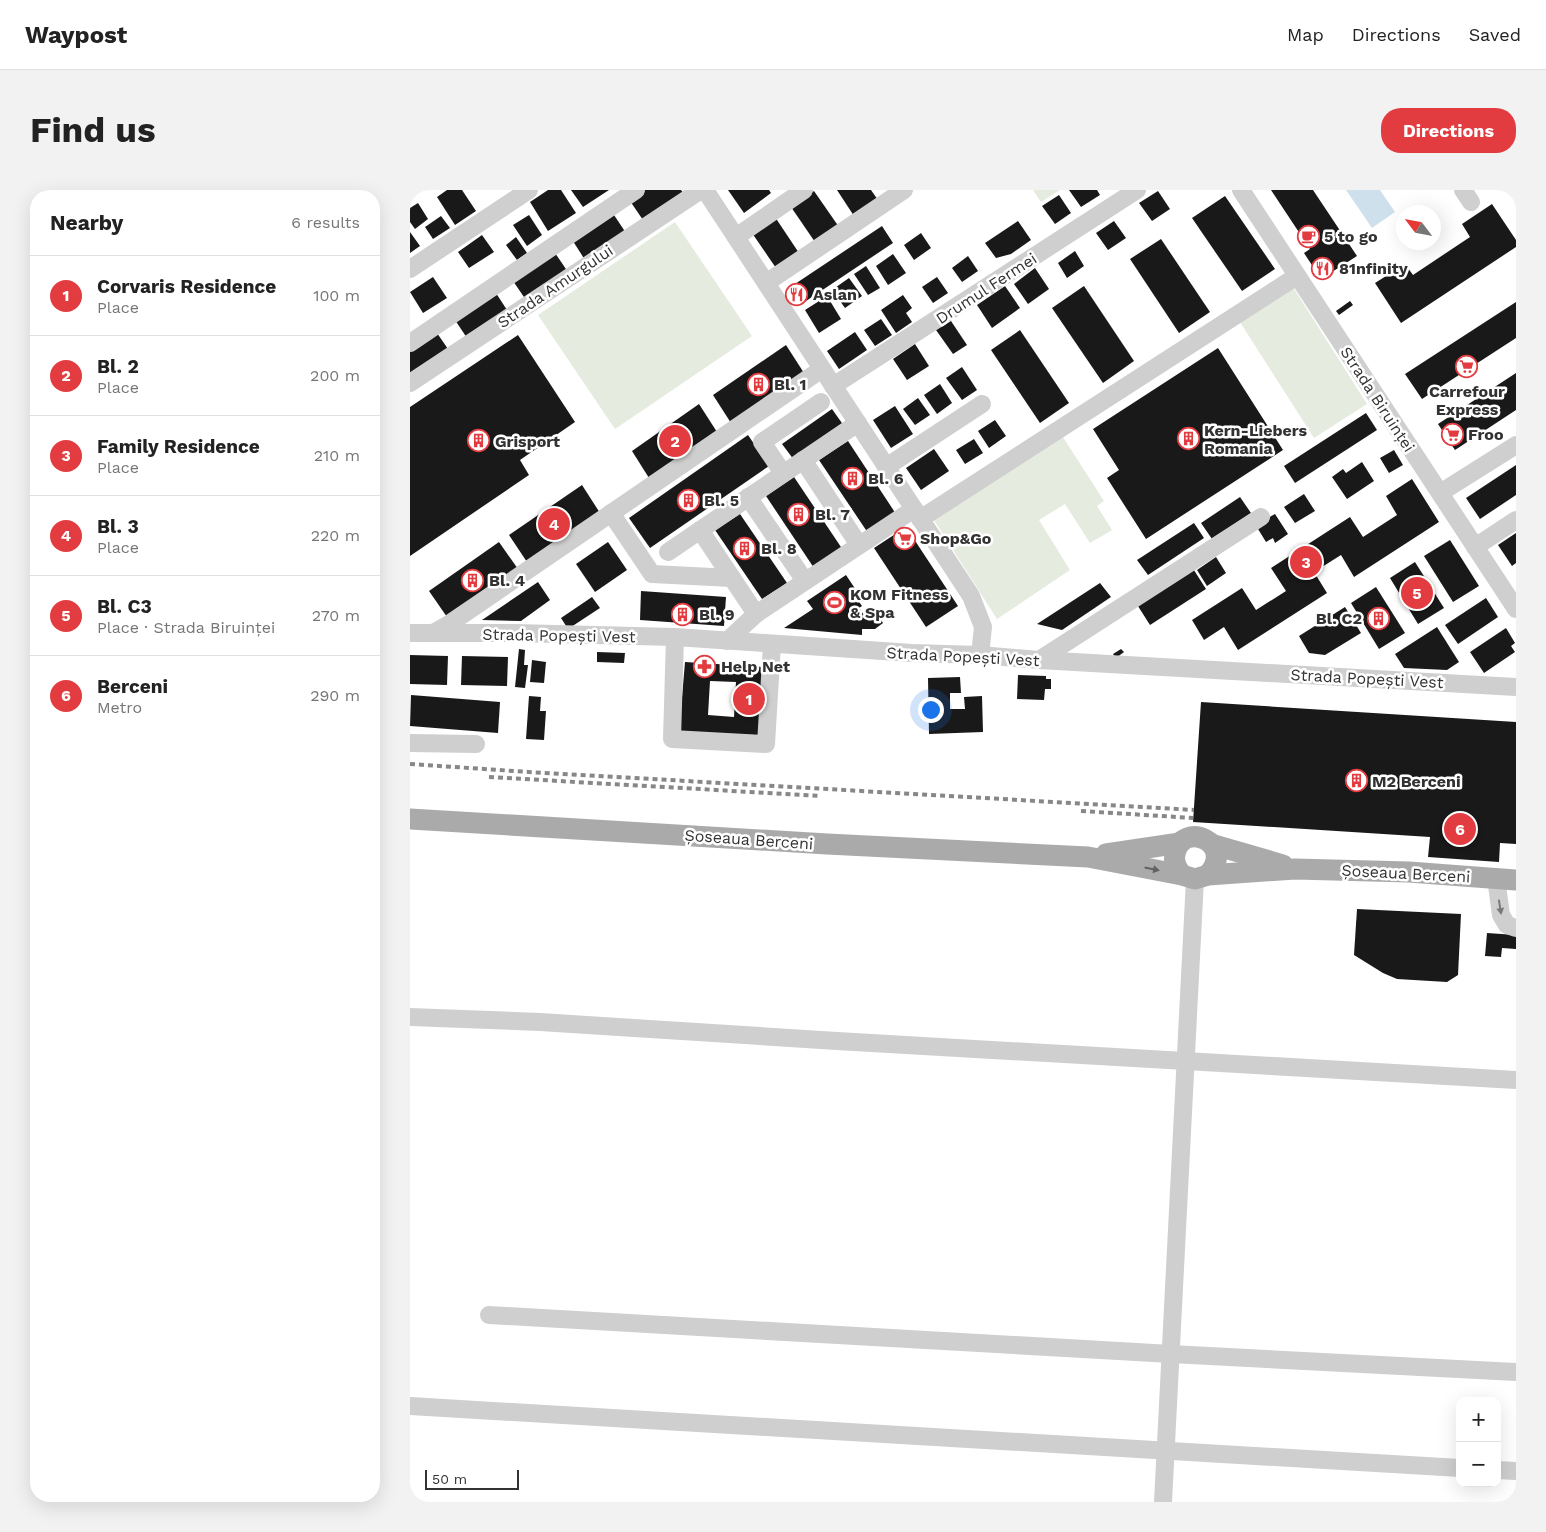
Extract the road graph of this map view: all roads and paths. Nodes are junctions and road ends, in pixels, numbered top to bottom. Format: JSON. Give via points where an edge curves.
{"nodes":[{"id":1,"x":529,"y":190,"type":"edge"},
{"id":2,"x":636,"y":190,"type":"edge"},
{"id":3,"x":701,"y":190,"type":"edge"},
{"id":4,"x":705,"y":190,"type":"edge"},
{"id":5,"x":804,"y":190,"type":"edge"},
{"id":6,"x":904,"y":190,"type":"edge"},
{"id":7,"x":1137,"y":190,"type":"edge"},
{"id":8,"x":1241,"y":190,"type":"edge"},
{"id":9,"x":736,"y":237,"type":"junction"},
{"id":10,"x":410,"y":269,"type":"edge"},
{"id":11,"x":1297,"y":276,"type":"junction"},
{"id":12,"x":766,"y":283,"type":"junction"},
{"id":13,"x":410,"y":342,"type":"edge"},
{"id":14,"x":822,"y":369,"type":"junction"},
{"id":15,"x":410,"y":384,"type":"edge"},
{"id":16,"x":834,"y":386,"type":"junction"},
{"id":17,"x":820,"y":402,"type":"dead end"},
{"id":18,"x":982,"y":404,"type":"dead end"},
{"id":19,"x":858,"y":423,"type":"junction"},
{"id":20,"x":1516,"y":445,"type":"edge"},
{"id":21,"x":803,"y":460,"type":"junction"},
{"id":22,"x":886,"y":467,"type":"junction"},
{"id":23,"x":783,"y":474,"type":"junction"},
{"id":24,"x":1440,"y":493,"type":"junction"},
{"id":25,"x":748,"y":497,"type":"junction"},
{"id":26,"x":611,"y":513,"type":"junction"},
{"id":27,"x":917,"y":514,"type":"junction"},
{"id":28,"x":1261,"y":517,"type":"dead end"},
{"id":29,"x":1516,"y":520,"type":"edge"},
{"id":30,"x":700,"y":530,"type":"junction"},
{"id":31,"x":859,"y":545,"type":"junction"},
{"id":32,"x":1475,"y":547,"type":"junction"},
{"id":33,"x":668,"y":552,"type":"dead end"},
{"id":34,"x":732,"y":578,"type":"junction"},
{"id":35,"x":805,"y":581,"type":"junction"},
{"id":36,"x":1516,"y":609,"type":"edge"},
{"id":37,"x":756,"y":614,"type":"junction"},
{"id":38,"x":410,"y":633,"type":"edge"},
{"id":39,"x":432,"y":634,"type":"junction"},
{"id":40,"x":675,"y":637,"type":"junction"},
{"id":41,"x":727,"y":641,"type":"junction"},
{"id":42,"x":772,"y":644,"type":"junction"},
{"id":43,"x":980,"y":655,"type":"junction"},
{"id":44,"x":1039,"y":660,"type":"junction"},
{"id":45,"x":1516,"y":687,"type":"edge"},
{"id":46,"x":410,"y":743,"type":"edge"},
{"id":47,"x":476,"y":744,"type":"dead end"},
{"id":48,"x":410,"y":819,"type":"edge"},
{"id":49,"x":1180,"y":843,"type":"junction"},
{"id":50,"x":1212,"y":844,"type":"junction"},
{"id":51,"x":1088,"y":857,"type":"junction"},
{"id":52,"x":1295,"y":869,"type":"junction"},
{"id":53,"x":1195,"y":876,"type":"junction"},
{"id":54,"x":1506,"y":879,"type":"edge"},
{"id":55,"x":1516,"y":928,"type":"edge"},
{"id":56,"x":410,"y":1017,"type":"edge"},
{"id":57,"x":1186,"y":1060,"type":"junction"},
{"id":58,"x":1516,"y":1080,"type":"edge"},
{"id":59,"x":489,"y":1315,"type":"dead end"},
{"id":60,"x":1171,"y":1354,"type":"junction"},
{"id":61,"x":1516,"y":1372,"type":"edge"},
{"id":62,"x":410,"y":1406,"type":"edge"},
{"id":63,"x":1166,"y":1450,"type":"junction"},
{"id":64,"x":1456,"y":1468,"type":"edge"},
{"id":65,"x":1501,"y":1470,"type":"edge"},
{"id":66,"x":1516,"y":1471,"type":"edge"},
{"id":67,"x":1163,"y":1502,"type":"edge"}],
"edges":[{"from":1,"to":10,"type":"street"},
{"from":2,"to":13,"type":"street"},
{"from":3,"to":15,"type":"street","name":"Strada Amurgului"},
{"from":4,"to":9,"type":"street"},
{"from":5,"to":9,"type":"street"},
{"from":6,"to":12,"type":"street"},
{"from":7,"to":16,"type":"street","name":"Drumul Fermei"},
{"from":8,"to":11,"type":"street","name":"Strada Biruinței"},
{"from":9,"to":12,"type":"street"},
{"from":11,"to":24,"type":"street","name":"Strada Biruinței"},
{"from":11,"to":27,"type":"street"},
{"from":12,"to":14,"type":"street"},
{"from":14,"to":16,"type":"street"},
{"from":14,"to":26,"type":"street"},
{"from":16,"to":19,"type":"street"},
{"from":17,"to":23,"type":"street","via":[[762,442]]},
{"from":18,"to":22,"type":"street"},
{"from":19,"to":21,"type":"street"},
{"from":19,"to":22,"type":"street"},
{"from":20,"to":24,"type":"street"},
{"from":21,"to":23,"type":"street"},
{"from":21,"to":31,"type":"street"},
{"from":22,"to":27,"type":"street"},
{"from":23,"to":25,"type":"street"},
{"from":24,"to":32,"type":"street","name":"Strada Biruinței"},
{"from":25,"to":30,"type":"street"},
{"from":25,"to":35,"type":"street"},
{"from":26,"to":34,"type":"street","via":[[652,574]]},
{"from":26,"to":39,"type":"street"},
{"from":27,"to":31,"type":"street"},
{"from":27,"to":43,"type":"street","via":[[971,596],[983,627]]},
{"from":28,"to":44,"type":"street"},
{"from":29,"to":32,"type":"street"},
{"from":30,"to":33,"type":"street"},
{"from":30,"to":34,"type":"street"},
{"from":31,"to":35,"type":"street"},
{"from":32,"to":36,"type":"street","name":"Strada Biruinței"},
{"from":34,"to":37,"type":"street"},
{"from":35,"to":37,"type":"street"},
{"from":37,"to":41,"type":"street"},
{"from":38,"to":39,"type":"street","name":"Strada Popești Vest"},
{"from":39,"to":40,"type":"street","name":"Strada Popești Vest"},
{"from":40,"to":41,"type":"street","name":"Strada Popești Vest"},
{"from":40,"to":42,"type":"street","via":[[672,739],[766,744]]},
{"from":41,"to":42,"type":"street","name":"Strada Popești Vest"},
{"from":42,"to":43,"type":"street","name":"Strada Popești Vest"},
{"from":43,"to":44,"type":"street","name":"Strada Popești Vest"},
{"from":44,"to":45,"type":"street","name":"Strada Popești Vest"},
{"from":46,"to":47,"type":"street"},
{"from":48,"to":51,"type":"main road","name":"Șoseaua Berceni"},
{"from":49,"to":50,"type":"main road","name":"Șoseaua Berceni","via":[[1200,837]]},
{"from":49,"to":51,"type":"main road","name":"Șoseaua Berceni"},
{"from":49,"to":53,"type":"main road","via":[[1174,856],[1177,869]]},
{"from":50,"to":52,"type":"main road","name":"Șoseaua Berceni"},
{"from":50,"to":53,"type":"main road","via":[[1216,863]]},
{"from":51,"to":53,"type":"main road","name":"Șoseaua Berceni","one_way":true},
{"from":52,"to":53,"type":"main road","name":"Șoseaua Berceni"},
{"from":52,"to":54,"type":"main road","name":"Șoseaua Berceni"},
{"from":53,"to":57,"type":"street"},
{"from":54,"to":55,"type":"street","one_way":true,"via":[[1501,915],[1507,925]]},
{"from":56,"to":57,"type":"street"},
{"from":57,"to":58,"type":"street"},
{"from":57,"to":60,"type":"street"},
{"from":59,"to":60,"type":"street"},
{"from":60,"to":61,"type":"street"},
{"from":60,"to":63,"type":"street"},
{"from":62,"to":63,"type":"street"},
{"from":63,"to":64,"type":"street"},
{"from":63,"to":67,"type":"street"},
{"from":65,"to":66,"type":"street"}]}
